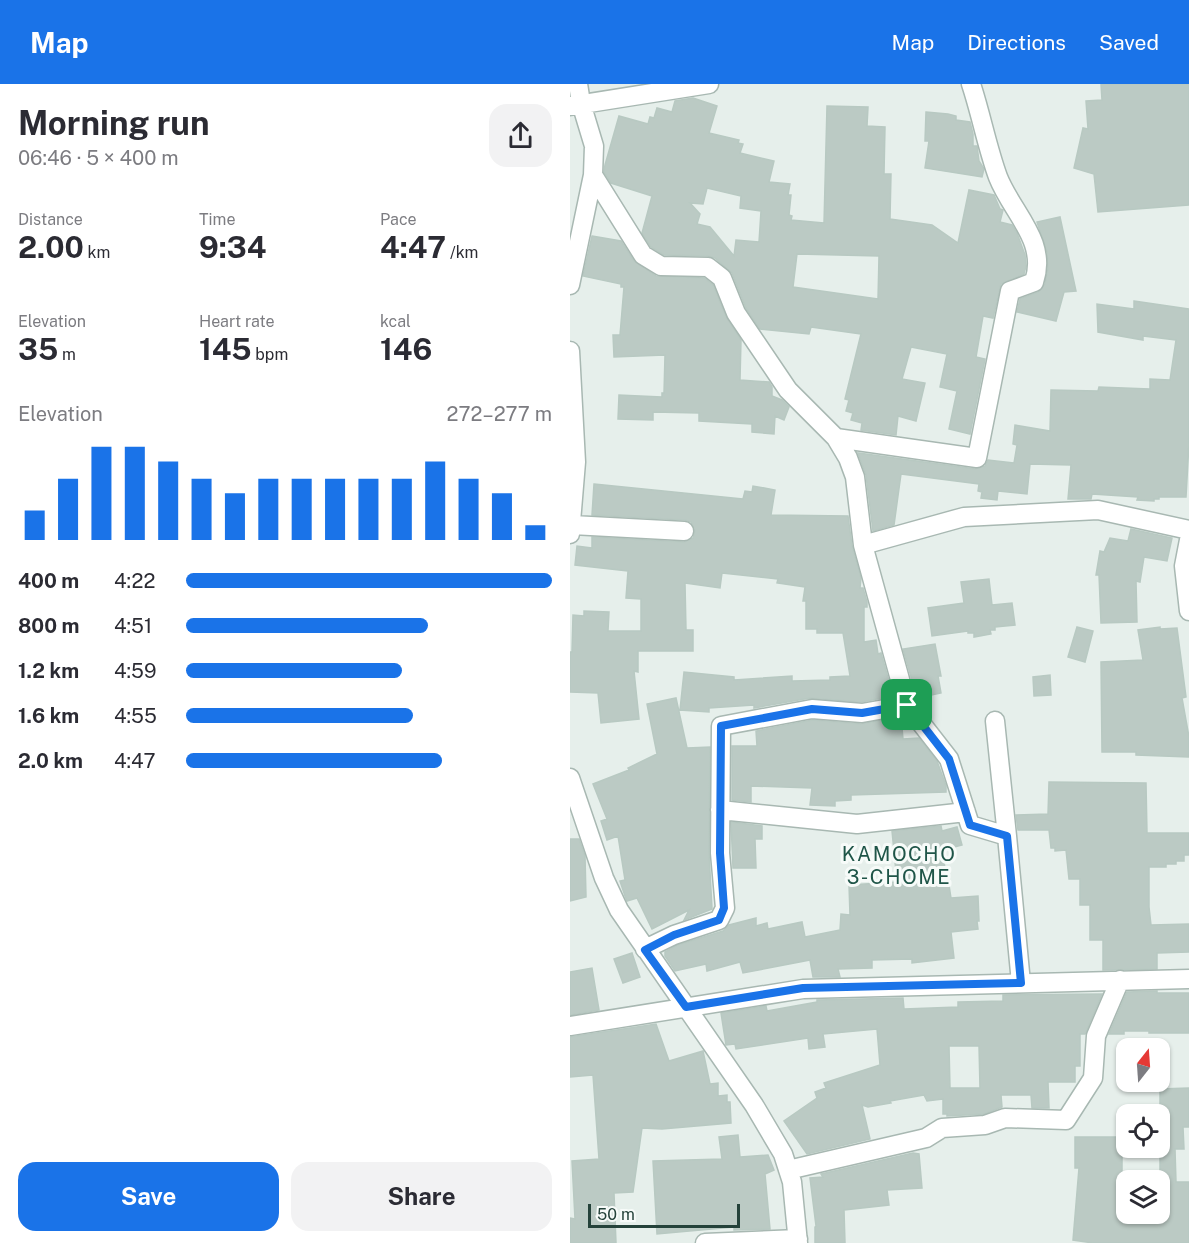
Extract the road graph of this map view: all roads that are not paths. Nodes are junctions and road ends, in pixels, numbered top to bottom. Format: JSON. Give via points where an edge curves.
{"nodes":[{"id":1,"x":578,"y":84,"type":"edge"},
{"id":2,"x":709,"y":84,"type":"edge"},
{"id":3,"x":971,"y":84,"type":"edge"},
{"id":4,"x":632,"y":90,"type":"edge"},
{"id":5,"x":575,"y":104,"type":"edge"},
{"id":6,"x":593,"y":175,"type":"junction"},
{"id":7,"x":570,"y":285,"type":"edge"},
{"id":8,"x":570,"y":351,"type":"edge"},
{"id":9,"x":836,"y":438,"type":"junction"},
{"id":10,"x":571,"y":529,"type":"edge"},
{"id":11,"x":1189,"y":530,"type":"edge"},
{"id":12,"x":684,"y":531,"type":"dead end"},
{"id":13,"x":1189,"y":540,"type":"edge"},
{"id":14,"x":863,"y":545,"type":"junction"},
{"id":15,"x":1189,"y":611,"type":"edge"},
{"id":16,"x":907,"y":705,"type":"junction"},
{"id":17,"x":995,"y":721,"type":"dead end"},
{"id":18,"x":570,"y":777,"type":"edge"},
{"id":19,"x":720,"y":810,"type":"junction"},
{"id":20,"x":966,"y":812,"type":"junction"},
{"id":21,"x":1007,"y":836,"type":"junction"},
{"id":22,"x":645,"y":950,"type":"junction"},
{"id":23,"x":1189,"y":979,"type":"edge"},
{"id":24,"x":1120,"y":980,"type":"junction"},
{"id":25,"x":1021,"y":983,"type":"junction"},
{"id":26,"x":686,"y":1007,"type":"junction"},
{"id":27,"x":570,"y":1026,"type":"edge"},
{"id":28,"x":788,"y":1170,"type":"junction"},
{"id":29,"x":798,"y":1241,"type":"edge"},
{"id":30,"x":705,"y":1243,"type":"edge"}],
"edges":[{"from":1,"to":5,"type":"street"},
{"from":2,"to":4,"type":"street"},
{"from":3,"to":9,"type":"street","via":[[998,178],[1032,240],[1038,270],[1034,282],[1010,291],[977,458]]},
{"from":4,"to":5,"type":"street"},
{"from":5,"to":6,"type":"street","via":[[594,146]]},
{"from":6,"to":7,"type":"street"},
{"from":6,"to":9,"type":"street","via":[[644,255],[661,266],[708,267],[722,278],[736,313],[788,390]]},
{"from":8,"to":10,"type":"street","via":[[576,462]]},
{"from":9,"to":14,"type":"street","via":[[855,477]]},
{"from":10,"to":12,"type":"street"},
{"from":11,"to":14,"type":"street","via":[[1098,510],[964,517]]},
{"from":13,"to":15,"type":"street","via":[[1184,566]]},
{"from":14,"to":16,"type":"street"},
{"from":16,"to":19,"type":"street","via":[[862,713],[812,709],[721,726]]},
{"from":16,"to":20,"type":"street","via":[[949,759]]},
{"from":17,"to":21,"type":"street"},
{"from":18,"to":22,"type":"street","via":[[604,878]]},
{"from":19,"to":20,"type":"street","via":[[857,824]]},
{"from":19,"to":22,"type":"street","via":[[724,908],[719,920],[674,935]]},
{"from":20,"to":21,"type":"street","via":[[970,825]]},
{"from":21,"to":25,"type":"street"},
{"from":22,"to":26,"type":"street"},
{"from":23,"to":24,"type":"street"},
{"from":24,"to":25,"type":"street"},
{"from":24,"to":28,"type":"street","via":[[1096,1036],[1093,1077],[1066,1120],[1005,1118],[986,1125],[942,1128],[926,1138]]},
{"from":25,"to":26,"type":"street","via":[[803,988]]},
{"from":26,"to":27,"type":"street"},
{"from":26,"to":28,"type":"street","via":[[754,1105]]},
{"from":28,"to":29,"type":"street"},
{"from":29,"to":30,"type":"street"}]}
